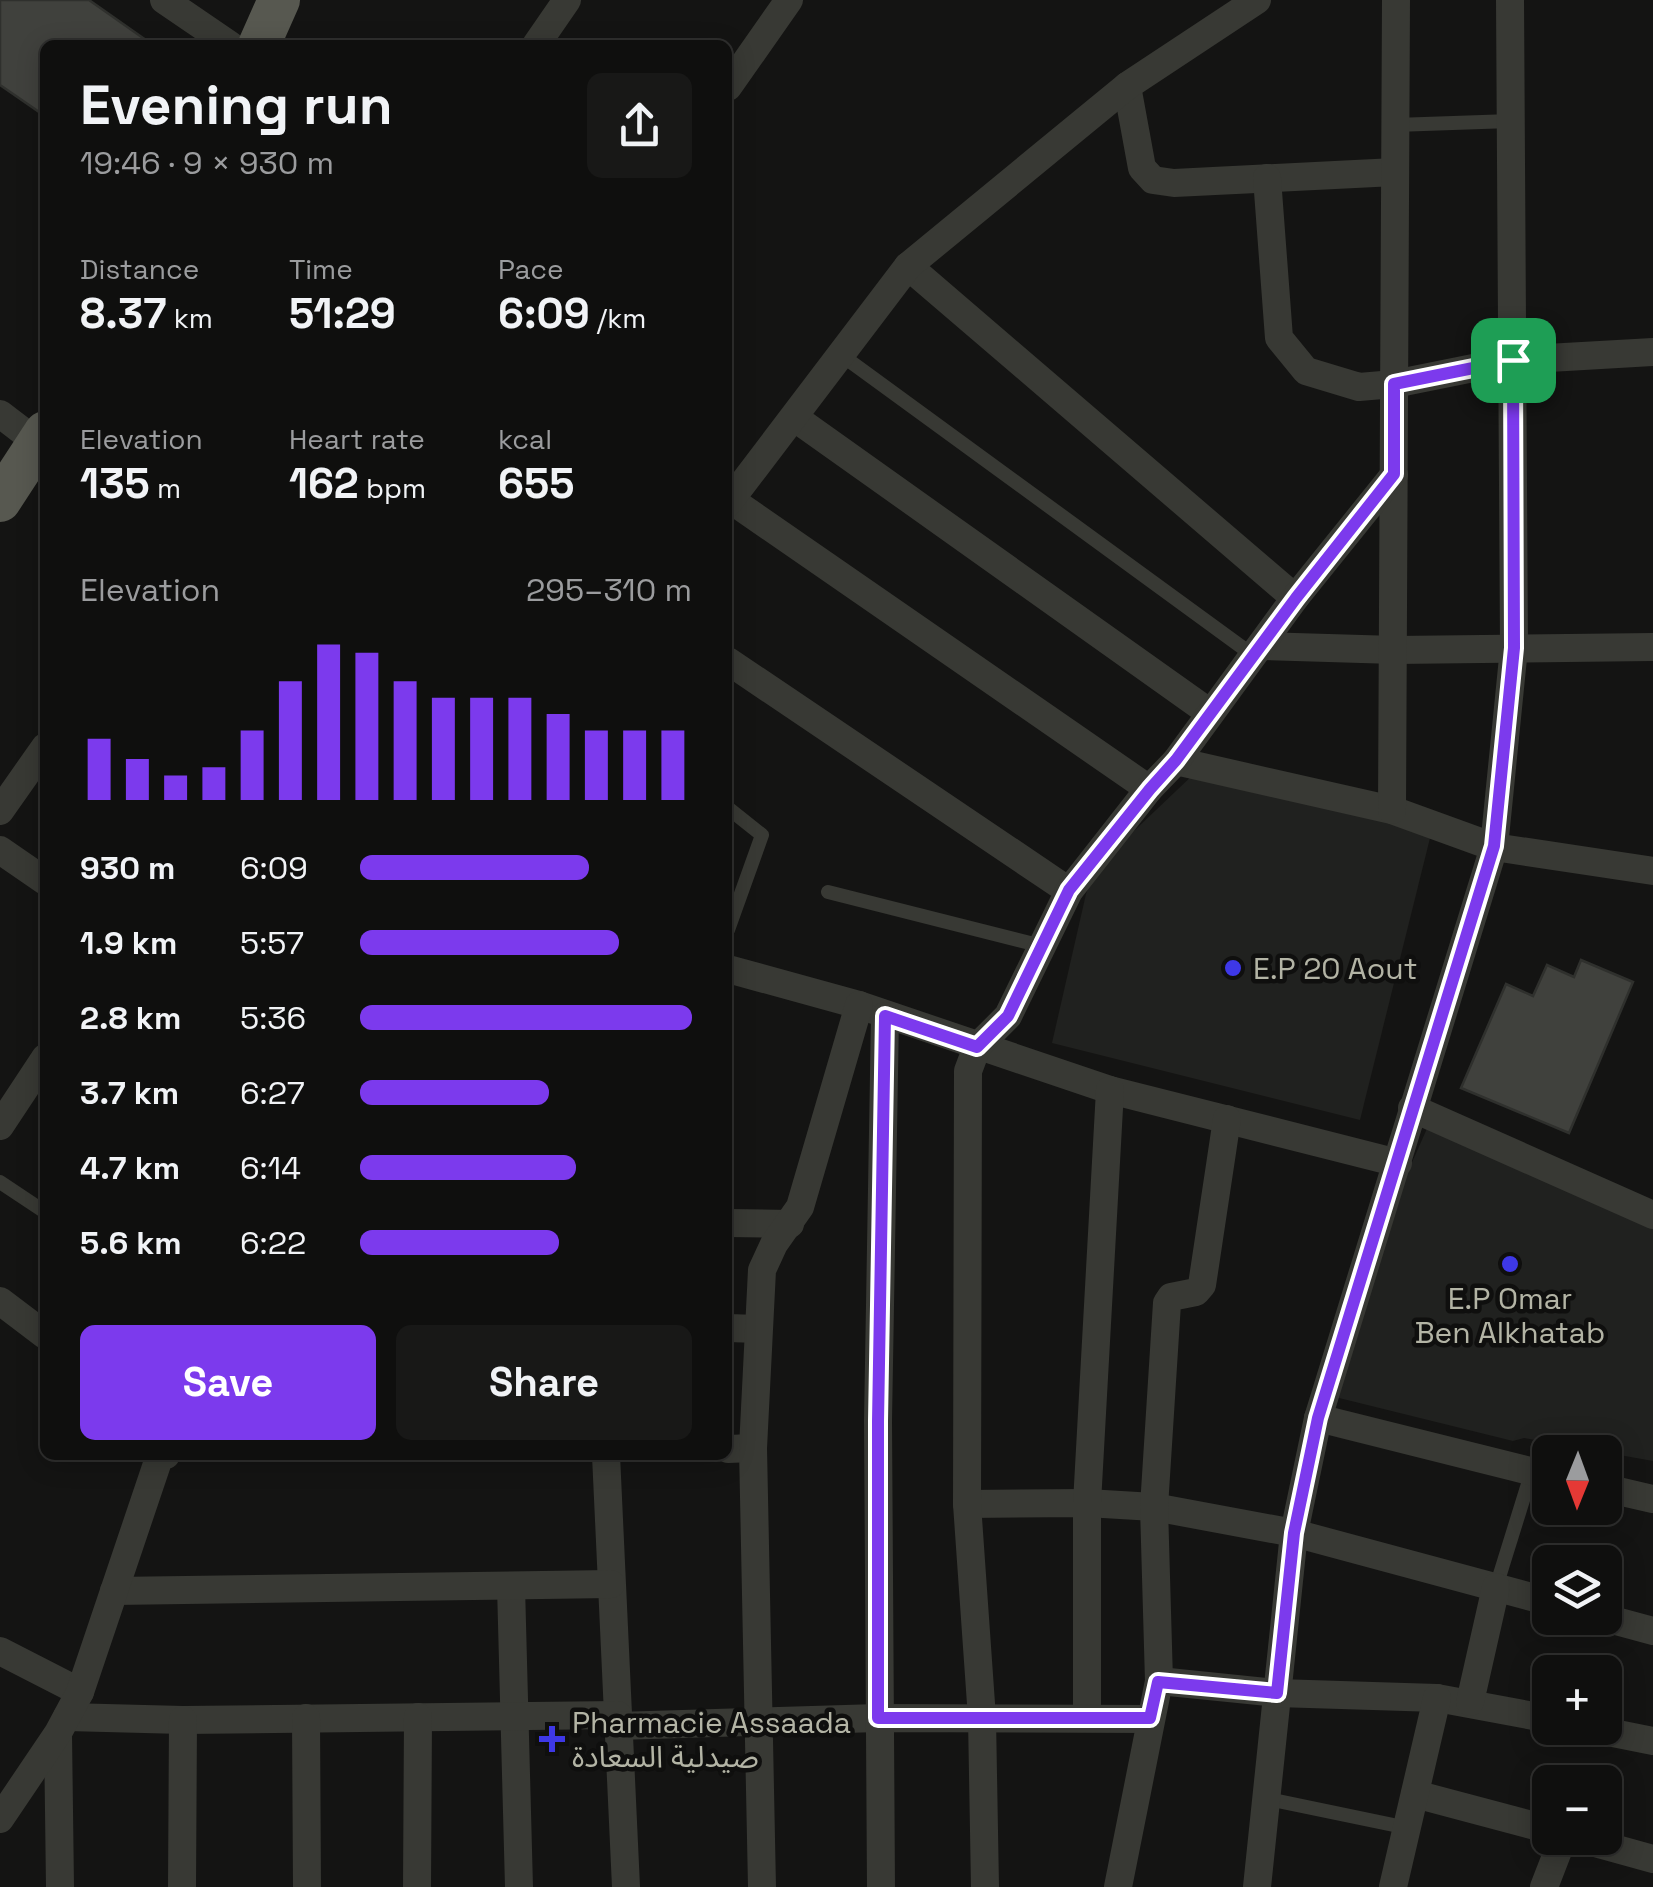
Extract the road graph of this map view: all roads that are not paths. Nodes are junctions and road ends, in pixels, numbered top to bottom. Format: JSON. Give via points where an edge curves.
{"nodes":[{"id":1,"x":164,"y":0,"type":"edge"},
{"id":2,"x":278,"y":0,"type":"edge"},
{"id":3,"x":567,"y":0,"type":"edge"},
{"id":4,"x":789,"y":0,"type":"edge"},
{"id":5,"x":1258,"y":0,"type":"edge"},
{"id":6,"x":1396,"y":0,"type":"edge"},
{"id":7,"x":1510,"y":0,"type":"edge"},
{"id":8,"x":223,"y":40,"type":"edge"},
{"id":9,"x":261,"y":40,"type":"edge"},
{"id":10,"x":539,"y":40,"type":"edge"},
{"id":11,"x":732,"y":81,"type":"edge"},
{"id":12,"x":1127,"y":86,"type":"junction"},
{"id":13,"x":1511,"y":121,"type":"junction"},
{"id":14,"x":1395,"y":125,"type":"junction"},
{"id":15,"x":1395,"y":172,"type":"junction"},
{"id":16,"x":1267,"y":178,"type":"junction"},
{"id":17,"x":908,"y":266,"type":"junction"},
{"id":18,"x":1653,"y":352,"type":"edge"},
{"id":19,"x":840,"y":354,"type":"junction"},
{"id":20,"x":1513,"y":360,"type":"junction"},
{"id":21,"x":1394,"y":384,"type":"junction"},
{"id":22,"x":0,"y":414,"type":"edge"},
{"id":23,"x":795,"y":418,"type":"junction"},
{"id":24,"x":40,"y":437,"type":"edge"},
{"id":25,"x":40,"y":441,"type":"edge"},
{"id":26,"x":1394,"y":474,"type":"junction"},
{"id":27,"x":732,"y":496,"type":"edge"},
{"id":28,"x":0,"y":500,"type":"edge"},
{"id":29,"x":732,"y":504,"type":"edge"},
{"id":30,"x":1296,"y":598,"type":"junction"},
{"id":31,"x":1653,"y":646,"type":"edge"},
{"id":32,"x":1514,"y":648,"type":"junction"},
{"id":33,"x":1395,"y":650,"type":"junction"},
{"id":34,"x":1258,"y":651,"type":"junction"},
{"id":35,"x":732,"y":664,"type":"edge"},
{"id":36,"x":1210,"y":712,"type":"junction"},
{"id":37,"x":40,"y":754,"type":"edge"},
{"id":38,"x":1176,"y":760,"type":"junction"},
{"id":39,"x":1150,"y":789,"type":"junction"},
{"id":40,"x":1392,"y":810,"type":"junction"},
{"id":41,"x":0,"y":811,"type":"edge"},
{"id":42,"x":732,"y":811,"type":"edge"},
{"id":43,"x":1494,"y":846,"type":"junction"},
{"id":44,"x":0,"y":850,"type":"edge"},
{"id":45,"x":1653,"y":871,"type":"edge"},
{"id":46,"x":40,"y":878,"type":"edge"},
{"id":47,"x":1069,"y":890,"type":"junction"},
{"id":48,"x":828,"y":892,"type":"dead end"},
{"id":49,"x":732,"y":920,"type":"edge"},
{"id":50,"x":1042,"y":946,"type":"junction"},
{"id":51,"x":732,"y":971,"type":"edge"},
{"id":52,"x":872,"y":1010,"type":"junction"},
{"id":53,"x":977,"y":1047,"type":"junction"},
{"id":54,"x":40,"y":1066,"type":"edge"},
{"id":55,"x":1110,"y":1090,"type":"junction"},
{"id":56,"x":1412,"y":1108,"type":"junction"},
{"id":57,"x":1227,"y":1119,"type":"junction"},
{"id":58,"x":0,"y":1126,"type":"edge"},
{"id":59,"x":1398,"y":1164,"type":"junction"},
{"id":60,"x":0,"y":1182,"type":"edge"},
{"id":61,"x":40,"y":1209,"type":"edge"},
{"id":62,"x":1653,"y":1215,"type":"edge"},
{"id":63,"x":732,"y":1223,"type":"edge"},
{"id":64,"x":790,"y":1224,"type":"junction"},
{"id":65,"x":0,"y":1302,"type":"edge"},
{"id":66,"x":732,"y":1328,"type":"edge"},
{"id":67,"x":758,"y":1328,"type":"junction"},
{"id":68,"x":40,"y":1331,"type":"edge"},
{"id":69,"x":1318,"y":1418,"type":"junction"},
{"id":70,"x":740,"y":1449,"type":"edge"},
{"id":71,"x":158,"y":1460,"type":"edge"},
{"id":72,"x":606,"y":1460,"type":"edge"},
{"id":73,"x":1532,"y":1472,"type":"edge"},
{"id":74,"x":1622,"y":1492,"type":"edge"},
{"id":75,"x":1532,"y":1497,"type":"edge"},
{"id":76,"x":1653,"y":1499,"type":"edge"},
{"id":77,"x":967,"y":1504,"type":"junction"},
{"id":78,"x":1087,"y":1504,"type":"junction"},
{"id":79,"x":1154,"y":1507,"type":"junction"},
{"id":80,"x":1294,"y":1533,"type":"junction"},
{"id":81,"x":611,"y":1584,"type":"junction"},
{"id":82,"x":511,"y":1586,"type":"junction"},
{"id":83,"x":1496,"y":1587,"type":"junction"},
{"id":84,"x":114,"y":1591,"type":"junction"},
{"id":85,"x":1532,"y":1597,"type":"edge"},
{"id":86,"x":1622,"y":1623,"type":"edge"},
{"id":87,"x":1653,"y":1631,"type":"edge"},
{"id":88,"x":0,"y":1651,"type":"edge"},
{"id":89,"x":1158,"y":1682,"type":"junction"},
{"id":90,"x":1277,"y":1693,"type":"junction"},
{"id":91,"x":1436,"y":1698,"type":"junction"},
{"id":92,"x":1470,"y":1702,"type":"junction"},
{"id":93,"x":68,"y":1714,"type":"junction"},
{"id":94,"x":1532,"y":1715,"type":"edge"},
{"id":95,"x":418,"y":1717,"type":"junction"},
{"id":96,"x":516,"y":1717,"type":"junction"},
{"id":97,"x":1088,"y":1717,"type":"junction"},
{"id":98,"x":306,"y":1718,"type":"junction"},
{"id":99,"x":878,"y":1718,"type":"junction"},
{"id":100,"x":982,"y":1718,"type":"junction"},
{"id":101,"x":1150,"y":1718,"type":"junction"},
{"id":102,"x":182,"y":1720,"type":"junction"},
{"id":103,"x":617,"y":1721,"type":"junction"},
{"id":104,"x":758,"y":1721,"type":"junction"},
{"id":105,"x":1622,"y":1735,"type":"edge"},
{"id":106,"x":1653,"y":1742,"type":"edge"},
{"id":107,"x":1416,"y":1794,"type":"junction"},
{"id":108,"x":1268,"y":1799,"type":"junction"},
{"id":109,"x":0,"y":1819,"type":"edge"},
{"id":110,"x":1532,"y":1825,"type":"edge"},
{"id":111,"x":1408,"y":1828,"type":"junction"},
{"id":112,"x":1622,"y":1850,"type":"edge"},
{"id":113,"x":1556,"y":1855,"type":"edge"},
{"id":114,"x":1653,"y":1858,"type":"edge"},
{"id":115,"x":60,"y":1887,"type":"edge"},
{"id":116,"x":182,"y":1887,"type":"edge"},
{"id":117,"x":307,"y":1887,"type":"edge"},
{"id":118,"x":418,"y":1887,"type":"edge"},
{"id":119,"x":519,"y":1887,"type":"edge"},
{"id":120,"x":626,"y":1887,"type":"edge"},
{"id":121,"x":762,"y":1887,"type":"edge"},
{"id":122,"x":881,"y":1887,"type":"edge"},
{"id":123,"x":986,"y":1887,"type":"edge"},
{"id":124,"x":1118,"y":1887,"type":"edge"},
{"id":125,"x":1256,"y":1887,"type":"edge"},
{"id":126,"x":1394,"y":1887,"type":"edge"},
{"id":127,"x":1544,"y":1887,"type":"edge"}],
"edges":[{"from":1,"to":8,"type":"street"},
{"from":2,"to":9,"type":"main road"},
{"from":3,"to":10,"type":"street"},
{"from":4,"to":11,"type":"street"},
{"from":5,"to":12,"type":"street"},
{"from":6,"to":14,"type":"street"},
{"from":7,"to":13,"type":"street"},
{"from":12,"to":16,"type":"street","via":[[1142,168],[1154,180]]},
{"from":12,"to":17,"type":"street"},
{"from":13,"to":14,"type":"lane"},
{"from":13,"to":20,"type":"street"},
{"from":14,"to":15,"type":"street"},
{"from":15,"to":16,"type":"street"},
{"from":15,"to":21,"type":"street"},
{"from":16,"to":21,"type":"street","via":[[1279,338],[1306,370],[1359,386]]},
{"from":17,"to":19,"type":"street"},
{"from":17,"to":30,"type":"street"},
{"from":18,"to":20,"type":"street"},
{"from":19,"to":23,"type":"street"},
{"from":19,"to":34,"type":"lane"},
{"from":20,"to":21,"type":"street"},
{"from":20,"to":32,"type":"street"},
{"from":21,"to":26,"type":"street"},
{"from":22,"to":24,"type":"street"},
{"from":23,"to":27,"type":"street"},
{"from":23,"to":36,"type":"street"},
{"from":25,"to":28,"type":"main road"},
{"from":26,"to":30,"type":"street"},
{"from":26,"to":33,"type":"street"},
{"from":29,"to":39,"type":"street"},
{"from":30,"to":34,"type":"street"},
{"from":31,"to":32,"type":"street"},
{"from":32,"to":33,"type":"street"},
{"from":32,"to":43,"type":"street"},
{"from":33,"to":34,"type":"street"},
{"from":33,"to":40,"type":"street"},
{"from":34,"to":36,"type":"street"},
{"from":35,"to":47,"type":"street"},
{"from":36,"to":38,"type":"street"},
{"from":37,"to":41,"type":"street"},
{"from":38,"to":39,"type":"street"},
{"from":38,"to":40,"type":"street"},
{"from":39,"to":47,"type":"street"},
{"from":40,"to":43,"type":"street"},
{"from":42,"to":49,"type":"lane","via":[[760,831],[762,841]]},
{"from":43,"to":45,"type":"street"},
{"from":43,"to":56,"type":"street"},
{"from":44,"to":46,"type":"street"},
{"from":47,"to":50,"type":"street"},
{"from":48,"to":50,"type":"lane"},
{"from":50,"to":53,"type":"street","via":[[1008,1016]]},
{"from":51,"to":52,"type":"street"},
{"from":52,"to":53,"type":"street"},
{"from":52,"to":64,"type":"street"},
{"from":52,"to":99,"type":"street"},
{"from":53,"to":55,"type":"street"},
{"from":53,"to":77,"type":"street","via":[[965,1095]]},
{"from":54,"to":58,"type":"street"},
{"from":55,"to":57,"type":"street"},
{"from":55,"to":78,"type":"street"},
{"from":56,"to":59,"type":"street"},
{"from":56,"to":62,"type":"street"},
{"from":57,"to":59,"type":"street"},
{"from":57,"to":79,"type":"street","via":[[1202,1285],[1167,1303]]},
{"from":59,"to":69,"type":"street"},
{"from":60,"to":61,"type":"lane"},
{"from":63,"to":64,"type":"street"},
{"from":64,"to":67,"type":"street","via":[[762,1270]]},
{"from":65,"to":68,"type":"street"},
{"from":66,"to":67,"type":"street"},
{"from":67,"to":70,"type":"street"},
{"from":69,"to":73,"type":"street"},
{"from":69,"to":80,"type":"street"},
{"from":70,"to":104,"type":"street"},
{"from":71,"to":84,"type":"street"},
{"from":72,"to":81,"type":"street"},
{"from":74,"to":76,"type":"street"},
{"from":75,"to":83,"type":"lane"},
{"from":77,"to":78,"type":"street"},
{"from":77,"to":100,"type":"street"},
{"from":78,"to":79,"type":"street"},
{"from":78,"to":97,"type":"street"},
{"from":79,"to":80,"type":"street"},
{"from":79,"to":89,"type":"street"},
{"from":80,"to":83,"type":"street"},
{"from":80,"to":90,"type":"street"},
{"from":81,"to":82,"type":"street"},
{"from":81,"to":103,"type":"street"},
{"from":82,"to":84,"type":"street"},
{"from":82,"to":96,"type":"street"},
{"from":83,"to":85,"type":"street"},
{"from":83,"to":92,"type":"street"},
{"from":84,"to":93,"type":"street"},
{"from":86,"to":87,"type":"street"},
{"from":88,"to":93,"type":"street"},
{"from":89,"to":90,"type":"street"},
{"from":89,"to":101,"type":"street"},
{"from":90,"to":91,"type":"street"},
{"from":90,"to":108,"type":"street"},
{"from":91,"to":92,"type":"street"},
{"from":91,"to":107,"type":"street"},
{"from":92,"to":94,"type":"street"},
{"from":93,"to":102,"type":"street"},
{"from":93,"to":109,"type":"street"},
{"from":93,"to":115,"type":"street"},
{"from":95,"to":96,"type":"street"},
{"from":95,"to":98,"type":"street"},
{"from":95,"to":118,"type":"street"},
{"from":96,"to":103,"type":"street"},
{"from":96,"to":119,"type":"street"},
{"from":97,"to":100,"type":"street"},
{"from":97,"to":101,"type":"street"},
{"from":98,"to":102,"type":"street"},
{"from":98,"to":117,"type":"street"},
{"from":99,"to":100,"type":"street"},
{"from":99,"to":104,"type":"street"},
{"from":99,"to":122,"type":"street"},
{"from":100,"to":123,"type":"street"},
{"from":101,"to":124,"type":"street"},
{"from":102,"to":116,"type":"street"},
{"from":103,"to":104,"type":"street"},
{"from":103,"to":120,"type":"street"},
{"from":104,"to":121,"type":"street"},
{"from":105,"to":106,"type":"street"},
{"from":107,"to":110,"type":"street"},
{"from":107,"to":111,"type":"street"},
{"from":108,"to":111,"type":"lane"},
{"from":108,"to":125,"type":"street"},
{"from":111,"to":126,"type":"street"},
{"from":112,"to":114,"type":"street"},
{"from":113,"to":127,"type":"street"}]}
